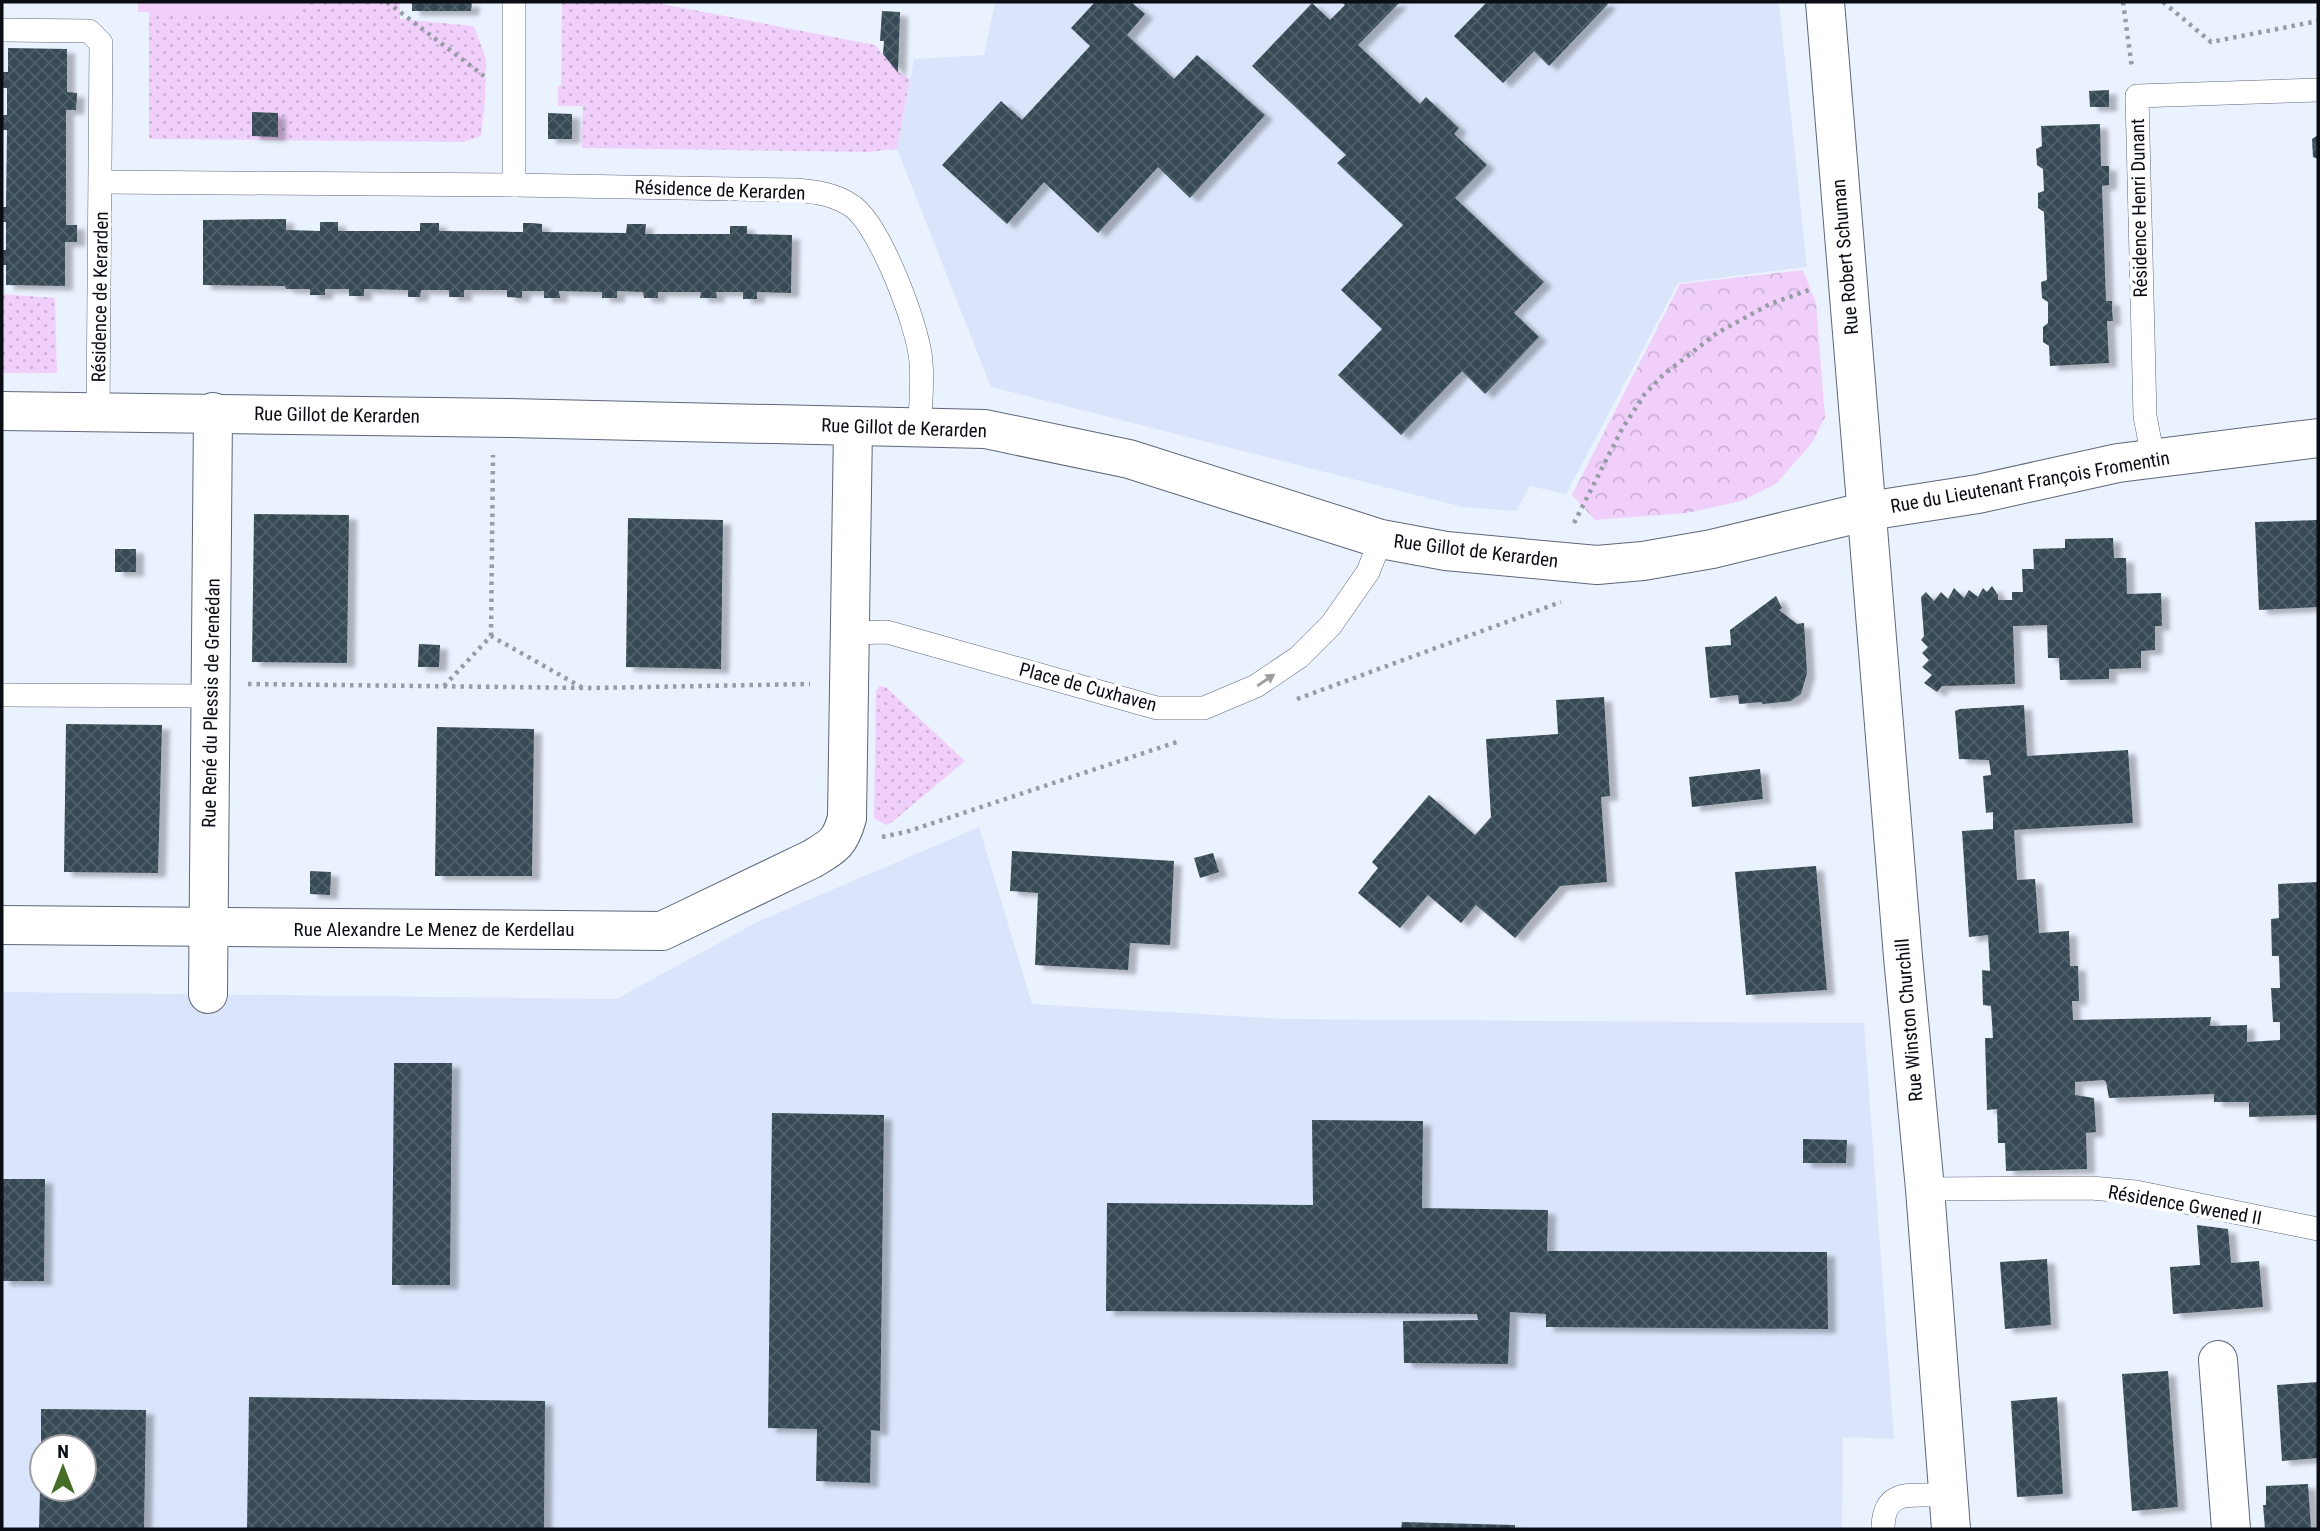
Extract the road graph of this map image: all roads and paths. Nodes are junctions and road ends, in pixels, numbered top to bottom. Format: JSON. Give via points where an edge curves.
{"nodes":[{"id":1,"x":387,"y":2,"type":"edge"},
{"id":2,"x":514,"y":2,"type":"edge"},
{"id":3,"x":1825,"y":2,"type":"edge"},
{"id":4,"x":2123,"y":2,"type":"edge"},
{"id":5,"x":2163,"y":2,"type":"edge"},
{"id":6,"x":2318,"y":21,"type":"edge"},
{"id":7,"x":2,"y":30,"type":"edge"},
{"id":8,"x":2318,"y":90,"type":"edge"},
{"id":9,"x":2137,"y":96,"type":"junction"},
{"id":10,"x":514,"y":99,"type":"junction"},
{"id":11,"x":101,"y":182,"type":"junction"},
{"id":12,"x":514,"y":185,"type":"junction"},
{"id":13,"x":1846,"y":276,"type":"junction"},
{"id":14,"x":2,"y":411,"type":"edge"},
{"id":15,"x":98,"y":412,"type":"junction"},
{"id":16,"x":213,"y":412,"type":"junction"},
{"id":17,"x":494,"y":418,"type":"junction"},
{"id":18,"x":853,"y":426,"type":"junction"},
{"id":19,"x":920,"y":428,"type":"junction"},
{"id":20,"x":2318,"y":438,"type":"edge"},
{"id":21,"x":2153,"y":458,"type":"junction"},
{"id":22,"x":1868,"y":511,"type":"junction"},
{"id":23,"x":1381,"y":539,"type":"junction"},
{"id":24,"x":1554,"y":563,"type":"junction"},
{"id":25,"x":849,"y":633,"type":"junction"},
{"id":26,"x":492,"y":636,"type":"junction"},
{"id":27,"x":848,"y":675,"type":"junction"},
{"id":28,"x":444,"y":686,"type":"junction"},
{"id":29,"x":584,"y":688,"type":"junction"},
{"id":30,"x":211,"y":690,"type":"junction"},
{"id":31,"x":2,"y":695,"type":"edge"},
{"id":32,"x":2,"y":925,"type":"edge"},
{"id":33,"x":209,"y":928,"type":"junction"},
{"id":34,"x":208,"y":994,"type":"dead end"},
{"id":35,"x":1925,"y":1189,"type":"junction"},
{"id":36,"x":2318,"y":1229,"type":"edge"},
{"id":37,"x":2218,"y":1360,"type":"dead end"},
{"id":38,"x":1949,"y":1512,"type":"edge"},
{"id":39,"x":1883,"y":1529,"type":"edge"},
{"id":40,"x":2231,"y":1529,"type":"edge"}],
"edges":[{"from":1,"to":10,"type":"path"},
{"from":2,"to":10,"type":"lane"},
{"from":3,"to":13,"type":"street","name":"Rue Robert Schuman"},
{"from":4,"to":9,"type":"path"},
{"from":5,"to":6,"type":"path","via":[[2211,42]]},
{"from":7,"to":11,"type":"lane","name":"Résidence de Kerarden","via":[[89,31],[101,43]]},
{"from":8,"to":9,"type":"lane","name":"Résidence Henri Dunant"},
{"from":9,"to":21,"type":"lane","name":"Résidence Henri Dunant","via":[[2145,425]]},
{"from":10,"to":12,"type":"lane"},
{"from":11,"to":12,"type":"lane","name":"Résidence de Kerarden"},
{"from":11,"to":15,"type":"lane","name":"Résidence de Kerarden"},
{"from":12,"to":19,"type":"lane","name":"Résidence de Kerarden","via":[[796,190],[828,194],[854,207],[869,223],[916,335],[921,362]]},
{"from":13,"to":22,"type":"street","name":"Rue Robert Schuman"},
{"from":13,"to":24,"type":"path","via":[[1770,304],[1728,327],[1663,375],[1622,429]]},
{"from":14,"to":15,"type":"street","name":"Rue Gillot de Kerarden"},
{"from":15,"to":16,"type":"street","name":"Rue Gillot de Kerarden"},
{"from":16,"to":17,"type":"street","name":"Rue Gillot de Kerarden"},
{"from":16,"to":30,"type":"street","name":"Rue René du Plessis de Grenédan"},
{"from":17,"to":18,"type":"street","name":"Rue Gillot de Kerarden"},
{"from":17,"to":26,"type":"path"},
{"from":18,"to":19,"type":"street","name":"Rue Gillot de Kerarden"},
{"from":18,"to":25,"type":"street"},
{"from":19,"to":23,"type":"street","name":"Rue Gillot de Kerarden","via":[[985,429],[1129,459]]},
{"from":20,"to":21,"type":"street","name":"Rue du Lieutenant François Fromentin"},
{"from":21,"to":22,"type":"street","name":"Rue du Lieutenant François Fromentin"},
{"from":22,"to":24,"type":"street","name":"Rue Gillot de Kerarden","via":[[1643,561]]},
{"from":22,"to":35,"type":"street","name":"Rue Winston Churchill"},
{"from":23,"to":24,"type":"street","name":"Rue Gillot de Kerarden"},
{"from":25,"to":23,"type":"lane","name":"Place de Cuxhaven","one_way":true,"via":[[887,632],[1157,708],[1204,708],[1256,686],[1299,657],[1331,625],[1368,572]]},
{"from":25,"to":27,"type":"street"},
{"from":26,"to":28,"type":"path"},
{"from":26,"to":29,"type":"path"},
{"from":27,"to":29,"type":"path","via":[[827,683]]},
{"from":27,"to":33,"type":"street","name":"Rue Alexandre Le Menez de Kerdellau","via":[[847,818],[842,836],[812,859],[662,931]]},
{"from":28,"to":29,"type":"path"},
{"from":28,"to":30,"type":"path"},
{"from":30,"to":31,"type":"lane"},
{"from":30,"to":33,"type":"street","name":"Rue René du Plessis de Grenédan"},
{"from":32,"to":33,"type":"street","name":"Rue Alexandre Le Menez de Kerdellau"},
{"from":33,"to":34,"type":"street","name":"Rue René du Plessis de Grenédan"},
{"from":35,"to":36,"type":"lane","name":"Résidence Gwened II","via":[[2136,1192]]},
{"from":35,"to":38,"type":"street","name":"Rue Winston Churchill"},
{"from":37,"to":40,"type":"street"},
{"from":38,"to":39,"type":"lane","via":[[1897,1497],[1887,1504]]}]}
